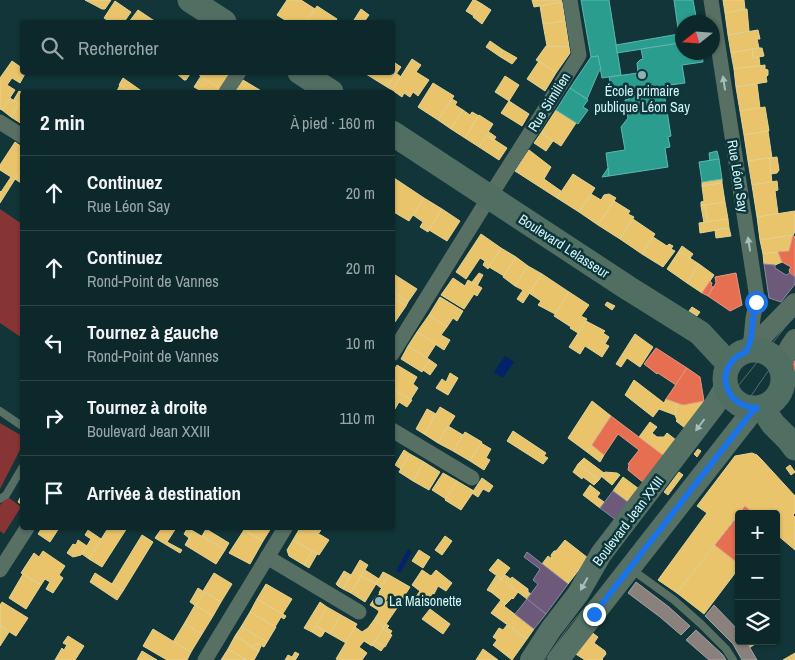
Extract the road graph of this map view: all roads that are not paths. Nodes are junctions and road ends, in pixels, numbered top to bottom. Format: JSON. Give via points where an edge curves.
{"nodes":[{"id":1,"x":190,"y":0,"type":"edge"},
{"id":2,"x":570,"y":0,"type":"edge"},
{"id":3,"x":711,"y":0,"type":"edge"},
{"id":4,"x":221,"y":20,"type":"edge"},
{"id":5,"x":237,"y":75,"type":"edge"},
{"id":6,"x":227,"y":90,"type":"edge"},
{"id":7,"x":0,"y":122,"type":"edge"},
{"id":8,"x":20,"y":135,"type":"edge"},
{"id":9,"x":395,"y":135,"type":"edge"},
{"id":10,"x":490,"y":197,"type":"junction"},
{"id":11,"x":795,"y":303,"type":"edge"},
{"id":12,"x":754,"y":311,"type":"junction"},
{"id":13,"x":778,"y":319,"type":"junction"},
{"id":14,"x":795,"y":338,"type":"edge"},
{"id":15,"x":395,"y":349,"type":"edge"},
{"id":16,"x":739,"y":363,"type":"junction"},
{"id":17,"x":770,"y":394,"type":"junction"},
{"id":18,"x":0,"y":411,"type":"edge"},
{"id":19,"x":20,"y":425,"type":"edge"},
{"id":20,"x":795,"y":425,"type":"edge"},
{"id":21,"x":395,"y":432,"type":"edge"},
{"id":22,"x":795,"y":448,"type":"edge"},
{"id":23,"x":20,"y":471,"type":"edge"},
{"id":24,"x":472,"y":478,"type":"dead end"},
{"id":25,"x":0,"y":499,"type":"edge"},
{"id":26,"x":26,"y":530,"type":"edge"},
{"id":27,"x":284,"y":530,"type":"edge"},
{"id":28,"x":267,"y":557,"type":"junction"},
{"id":29,"x":629,"y":568,"type":"junction"},
{"id":30,"x":0,"y":570,"type":"edge"},
{"id":31,"x":359,"y":612,"type":"dead end"},
{"id":32,"x":206,"y":660,"type":"edge"},
{"id":33,"x":530,"y":660,"type":"edge"},
{"id":34,"x":558,"y":660,"type":"edge"},
{"id":35,"x":733,"y":660,"type":"edge"}],
"edges":[{"from":1,"to":4,"type":"main road"},
{"from":2,"to":10,"type":"street","name":"Rue Similien","via":[[579,55]]},
{"from":12,"to":3,"type":"street","name":"Rue Léon Say","one_way":true,"via":[[756,292]]},
{"from":5,"to":6,"type":"street"},
{"from":7,"to":8,"type":"street"},
{"from":9,"to":10,"type":"main road","name":"Boulevard Lelasseur"},
{"from":10,"to":15,"type":"street","name":"Rue Similien"},
{"from":10,"to":16,"type":"main road","name":"Boulevard Lelasseur","via":[[700,333]]},
{"from":11,"to":13,"type":"street"},
{"from":12,"to":13,"type":"street"},
{"from":12,"to":16,"type":"street","name":"Rue Léon Say","via":[[751,339]]},
{"from":13,"to":16,"type":"street"},
{"from":14,"to":17,"type":"street"},
{"from":16,"to":17,"type":"main road","via":[[764,353],[773,358],[779,366]]},
{"from":16,"to":17,"type":"main road","via":[[730,396],[744,406]]},
{"from":16,"to":33,"type":"main road","name":"Boulevard Jean XXIII","one_way":true,"via":[[714,406],[601,554],[578,594]]},
{"from":17,"to":20,"type":"main road","via":[[782,401]]},
{"from":17,"to":22,"type":"main road","via":[[773,424]]},
{"from":17,"to":29,"type":"main road","via":[[751,413]]},
{"from":18,"to":19,"type":"lane"},
{"from":21,"to":24,"type":"street"},
{"from":23,"to":25,"type":"lane","via":[[6,495]]},
{"from":26,"to":30,"type":"street"},
{"from":27,"to":28,"type":"street"},
{"from":28,"to":31,"type":"street"},
{"from":28,"to":32,"type":"street"},
{"from":29,"to":34,"type":"main road"},
{"from":29,"to":35,"type":"lane","via":[[674,600],[726,649]]}]}
